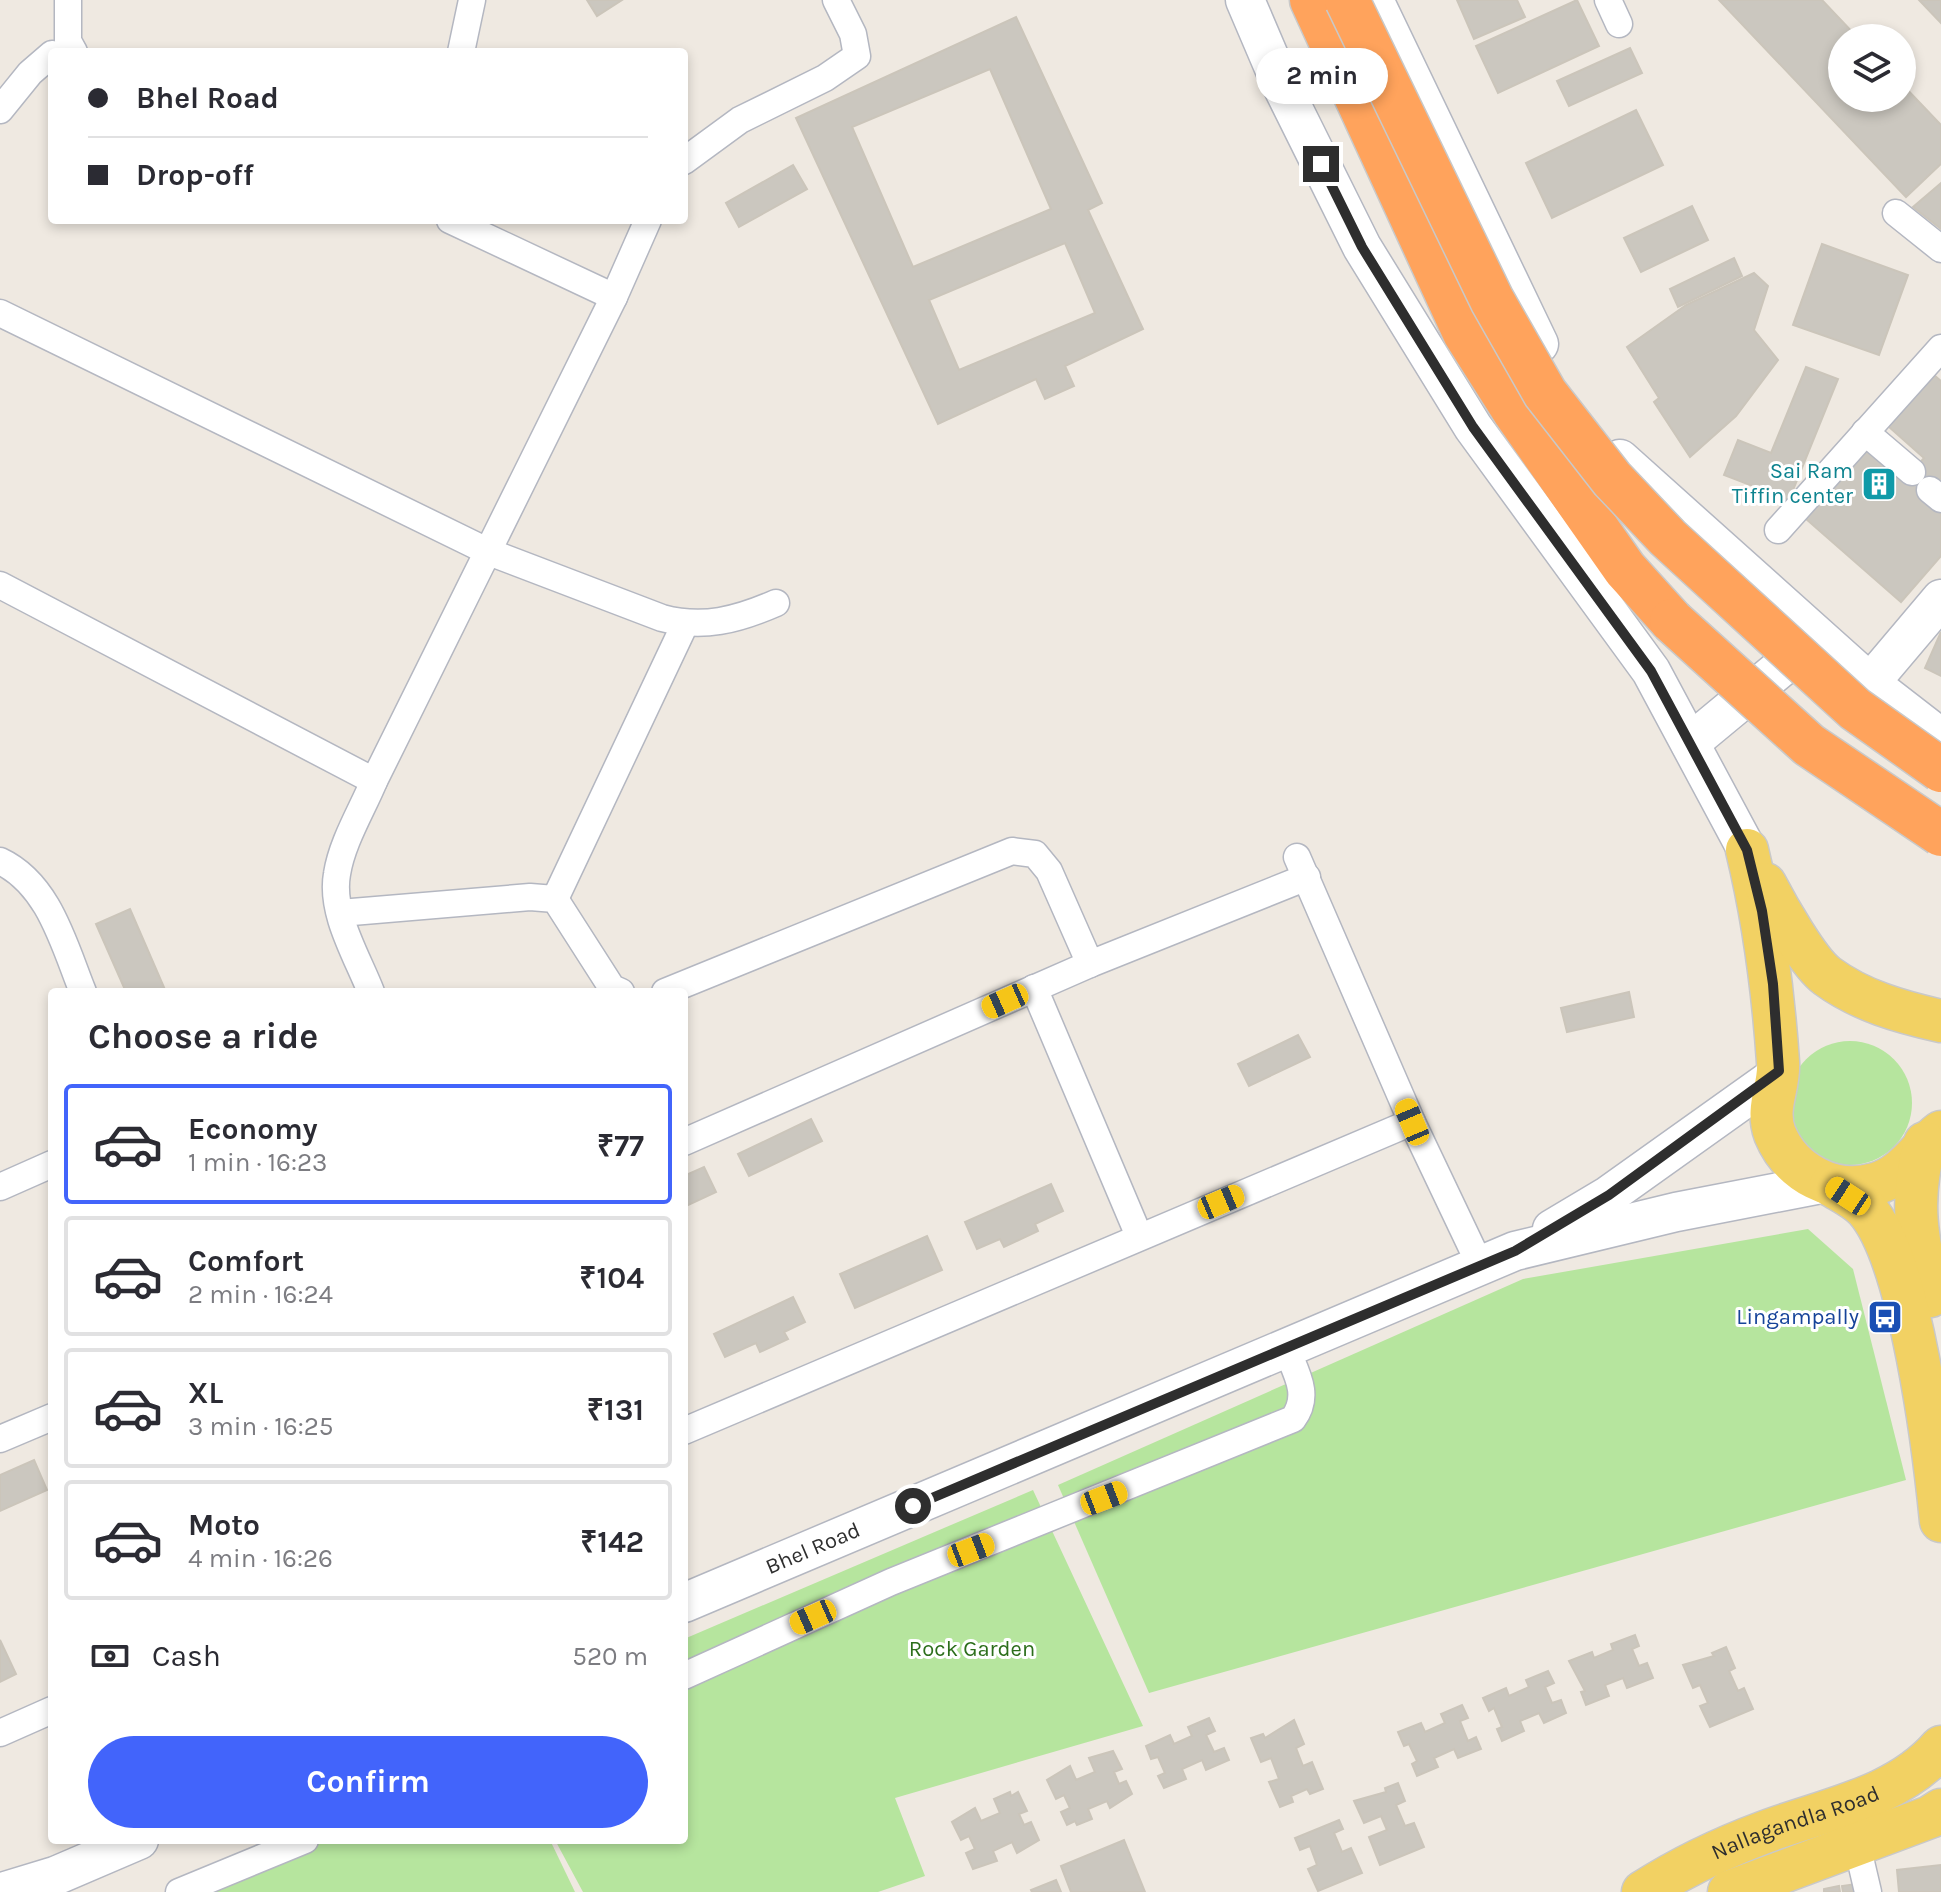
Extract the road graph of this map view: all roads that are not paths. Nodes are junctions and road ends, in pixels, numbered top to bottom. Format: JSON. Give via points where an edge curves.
{"nodes":[{"id":1,"x":68,"y":0,"type":"edge"},
{"id":2,"x":472,"y":0,"type":"edge"},
{"id":3,"x":836,"y":0,"type":"edge"},
{"id":4,"x":1245,"y":0,"type":"edge"},
{"id":5,"x":1312,"y":0,"type":"edge"},
{"id":6,"x":1347,"y":0,"type":"edge"},
{"id":7,"x":1374,"y":0,"type":"edge"},
{"id":8,"x":62,"y":48,"type":"edge"},
{"id":9,"x":462,"y":48,"type":"edge"},
{"id":10,"x":48,"y":60,"type":"edge"},
{"id":11,"x":0,"y":110,"type":"edge"},
{"id":12,"x":688,"y":158,"type":"edge"},
{"id":13,"x":1896,"y":213,"type":"dead end"},
{"id":14,"x":459,"y":224,"type":"edge"},
{"id":15,"x":646,"y":224,"type":"edge"},
{"id":16,"x":1941,"y":249,"type":"edge"},
{"id":17,"x":614,"y":297,"type":"junction"},
{"id":18,"x":0,"y":313,"type":"edge"},
{"id":19,"x":1937,"y":360,"type":"edge"},
{"id":20,"x":1865,"y":432,"type":"junction"},
{"id":21,"x":1928,"y":487,"type":"edge"},
{"id":22,"x":1778,"y":530,"type":"dead end"},
{"id":23,"x":489,"y":552,"type":"junction"},
{"id":24,"x":0,"y":585,"type":"edge"},
{"id":25,"x":1941,"y":599,"type":"edge"},
{"id":26,"x":776,"y":603,"type":"dead end"},
{"id":27,"x":685,"y":624,"type":"junction"},
{"id":28,"x":1818,"y":637,"type":"junction"},
{"id":29,"x":1870,"y":683,"type":"junction"},
{"id":30,"x":1941,"y":738,"type":"edge"},
{"id":31,"x":1690,"y":743,"type":"junction"},
{"id":32,"x":1941,"y":770,"type":"edge"},
{"id":33,"x":374,"y":781,"type":"junction"},
{"id":34,"x":1941,"y":834,"type":"edge"},
{"id":35,"x":1747,"y":850,"type":"junction"},
{"id":36,"x":0,"y":861,"type":"edge"},
{"id":37,"x":555,"y":899,"type":"junction"},
{"id":38,"x":340,"y":913,"type":"junction"},
{"id":39,"x":1090,"y":964,"type":"junction"},
{"id":40,"x":81,"y":988,"type":"edge"},
{"id":41,"x":369,"y":988,"type":"edge"},
{"id":42,"x":612,"y":988,"type":"edge"},
{"id":43,"x":675,"y":988,"type":"edge"},
{"id":44,"x":1034,"y":988,"type":"junction"},
{"id":45,"x":1941,"y":1021,"type":"edge"},
{"id":46,"x":1776,"y":1076,"type":"junction"},
{"id":47,"x":1412,"y":1122,"type":"junction"},
{"id":48,"x":1933,"y":1138,"type":"edge"},
{"id":49,"x":688,"y":1140,"type":"edge"},
{"id":50,"x":48,"y":1166,"type":"edge"},
{"id":51,"x":1828,"y":1184,"type":"junction"},
{"id":52,"x":0,"y":1187,"type":"edge"},
{"id":53,"x":1139,"y":1236,"type":"junction"},
{"id":54,"x":1515,"y":1251,"type":"junction"},
{"id":55,"x":1480,"y":1265,"type":"junction"},
{"id":56,"x":1941,"y":1344,"type":"edge"},
{"id":57,"x":1286,"y":1348,"type":"junction"},
{"id":58,"x":48,"y":1419,"type":"edge"},
{"id":59,"x":688,"y":1429,"type":"edge"},
{"id":60,"x":0,"y":1439,"type":"edge"},
{"id":61,"x":1941,"y":1521,"type":"edge"},
{"id":62,"x":688,"y":1601,"type":"edge"},
{"id":63,"x":688,"y":1674,"type":"edge"},
{"id":64,"x":48,"y":1712,"type":"edge"},
{"id":65,"x":0,"y":1733,"type":"edge"},
{"id":66,"x":1941,"y":1747,"type":"edge"},
{"id":67,"x":1936,"y":1814,"type":"edge"},
{"id":68,"x":130,"y":1844,"type":"edge"},
{"id":69,"x":295,"y":1844,"type":"edge"},
{"id":70,"x":1857,"y":1845,"type":"junction"},
{"id":71,"x":2,"y":1892,"type":"edge"},
{"id":72,"x":179,"y":1892,"type":"edge"},
{"id":73,"x":1643,"y":1892,"type":"edge"},
{"id":74,"x":1729,"y":1892,"type":"edge"},
{"id":75,"x":1868,"y":1892,"type":"edge"}],
"edges":[{"from":1,"to":8,"type":"street"},
{"from":2,"to":9,"type":"street"},
{"from":3,"to":12,"type":"street","via":[[857,56],[740,120]]},
{"from":4,"to":31,"type":"street","via":[[1362,247],[1473,427],[1651,671]]},
{"from":5,"to":34,"type":"highway","bridge":true,"via":[[1465,333],[1625,569],[1672,621],[1809,745]]},
{"from":6,"to":32,"type":"highway","bridge":true,"via":[[1492,300],[1545,393],[1612,479],[1668,538],[1855,709]]},
{"from":7,"to":28,"type":"street","via":[[1557,380],[1626,467]]},
{"from":10,"to":11,"type":"street","via":[[30,73]]},
{"from":13,"to":16,"type":"street"},
{"from":14,"to":17,"type":"street"},
{"from":15,"to":17,"type":"street"},
{"from":17,"to":23,"type":"street"},
{"from":18,"to":23,"type":"street"},
{"from":19,"to":20,"type":"street"},
{"from":20,"to":21,"type":"street"},
{"from":20,"to":22,"type":"street"},
{"from":23,"to":27,"type":"street"},
{"from":23,"to":33,"type":"street"},
{"from":24,"to":33,"type":"street"},
{"from":25,"to":29,"type":"street"},
{"from":26,"to":27,"type":"street","via":[[730,621]]},
{"from":27,"to":37,"type":"street"},
{"from":28,"to":29,"type":"street"},
{"from":28,"to":31,"type":"street"},
{"from":29,"to":30,"type":"street"},
{"from":31,"to":35,"type":"street"},
{"from":33,"to":38,"type":"street","via":[[340,860]]},
{"from":35,"to":45,"type":"main road","via":[[1782,915],[1825,975],[1891,1010]]},
{"from":35,"to":46,"type":"main road","via":[[1773,984]]},
{"from":36,"to":40,"type":"street","via":[[21,871],[49,909]]},
{"from":37,"to":38,"type":"street"},
{"from":37,"to":42,"type":"street"},
{"from":38,"to":41,"type":"street"},
{"from":39,"to":43,"type":"street","via":[[1049,871],[1035,854],[1012,851]]},
{"from":39,"to":44,"type":"street"},
{"from":39,"to":47,"type":"street","via":[[1302,867]]},
{"from":44,"to":49,"type":"street"},
{"from":44,"to":53,"type":"street"},
{"from":46,"to":51,"type":"main road","via":[[1771,1094],[1774,1131],[1794,1163]]},
{"from":46,"to":54,"type":"street","via":[[1609,1195]]},
{"from":47,"to":53,"type":"street"},
{"from":47,"to":55,"type":"street"},
{"from":48,"to":51,"type":"main road","via":[[1912,1162],[1875,1184]]},
{"from":48,"to":56,"type":"main road","via":[[1914,1199],[1915,1233]]},
{"from":50,"to":52,"type":"street"},
{"from":51,"to":54,"type":"street","via":[[1676,1212]]},
{"from":51,"to":61,"type":"main road","via":[[1865,1207],[1896,1268],[1931,1441]]},
{"from":53,"to":59,"type":"street"},
{"from":54,"to":55,"type":"street","name":"Bhel Road"},
{"from":55,"to":57,"type":"street","name":"Bhel Road"},
{"from":57,"to":62,"type":"street","name":"Bhel Road"},
{"from":57,"to":63,"type":"street","via":[[1303,1391],[1303,1406],[1293,1419],[891,1582]]},
{"from":58,"to":60,"type":"street"},
{"from":64,"to":65,"type":"street"},
{"from":66,"to":73,"type":"main road","name":"Nallagandla Road","via":[[1890,1788],[1763,1832],[1695,1861]]},
{"from":67,"to":70,"type":"main road","name":"Nallagandla Road"},
{"from":68,"to":71,"type":"street"},
{"from":69,"to":72,"type":"street"},
{"from":70,"to":74,"type":"main road","name":"Nallagandla Road"},
{"from":70,"to":75,"type":"street"}]}
